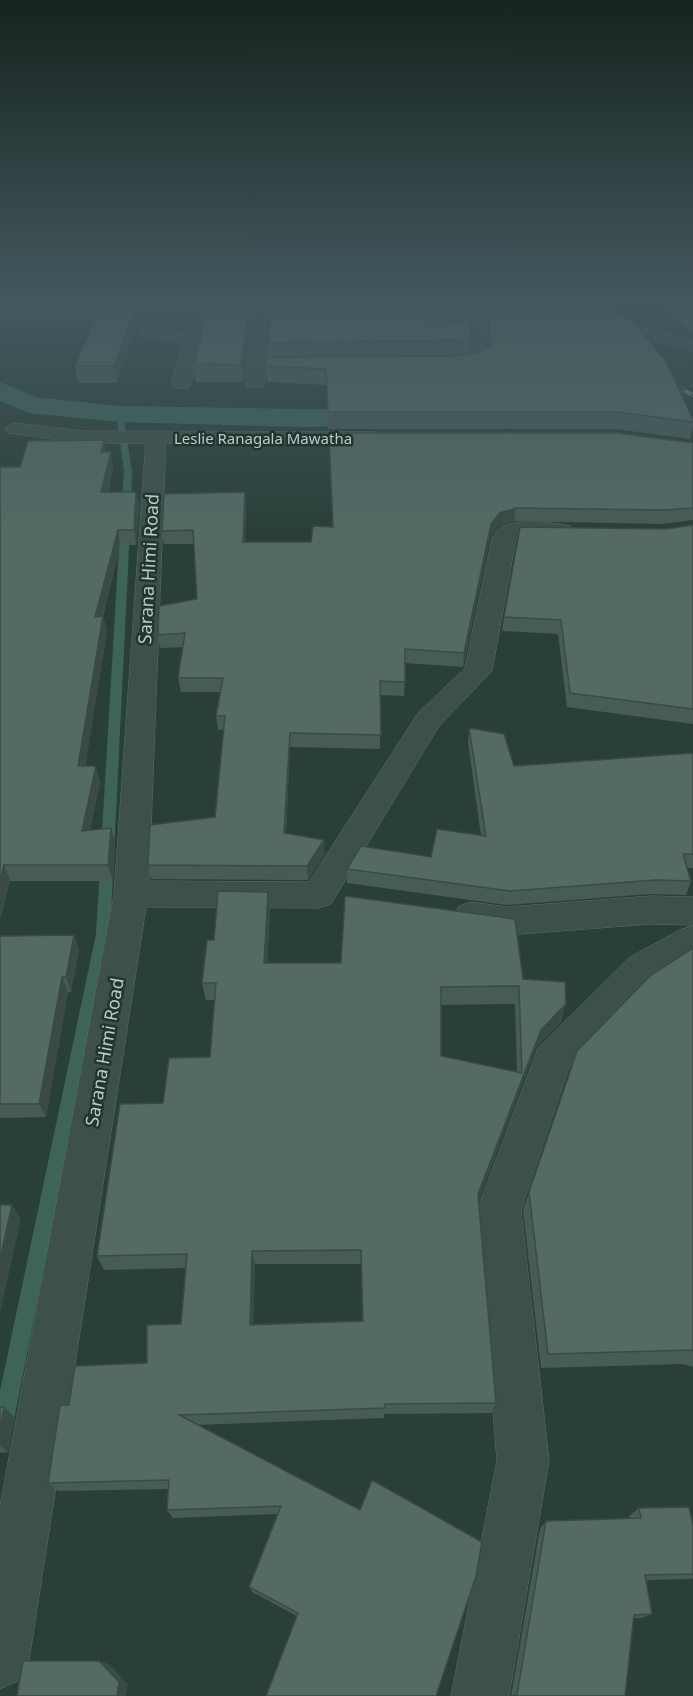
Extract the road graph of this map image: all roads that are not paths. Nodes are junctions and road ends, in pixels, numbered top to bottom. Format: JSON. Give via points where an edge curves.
{"nodes":[{"id":1,"x":183,"y":376,"type":"edge"},
{"id":2,"x":181,"y":384,"type":"dead end"},
{"id":3,"x":8,"y":434,"type":"edge"},
{"id":4,"x":146,"y":438,"type":"junction"},
{"id":5,"x":392,"y":438,"type":"edge"},
{"id":6,"x":594,"y":532,"type":"edge"},
{"id":7,"x":130,"y":894,"type":"junction"},
{"id":8,"x":319,"y":895,"type":"junction"},
{"id":9,"x":354,"y":900,"type":"edge"},
{"id":10,"x":436,"y":911,"type":"edge"},
{"id":11,"x":693,"y":911,"type":"edge"},
{"id":12,"x":693,"y":940,"type":"edge"},
{"id":13,"x":0,"y":1660,"type":"edge"},
{"id":14,"x":480,"y":1696,"type":"edge"}],
"edges":[{"from":1,"to":2,"type":"street"},
{"from":3,"to":4,"type":"street","name":"Leslie Ranagala Mawatha"},
{"from":4,"to":5,"type":"street","name":"Leslie Ranagala Mawatha"},
{"from":4,"to":7,"type":"street","name":"Sarana Himi Road"},
{"from":6,"to":8,"type":"street","via":[[507,533],[478,671],[428,720]]},
{"from":7,"to":8,"type":"street"},
{"from":7,"to":13,"type":"street","name":"Sarana Himi Road"},
{"from":8,"to":9,"type":"street"},
{"from":10,"to":11,"type":"street","via":[[507,921],[651,910]]},
{"from":12,"to":14,"type":"street","via":[[643,968],[552,1060],[499,1210],[523,1461]]}]}
